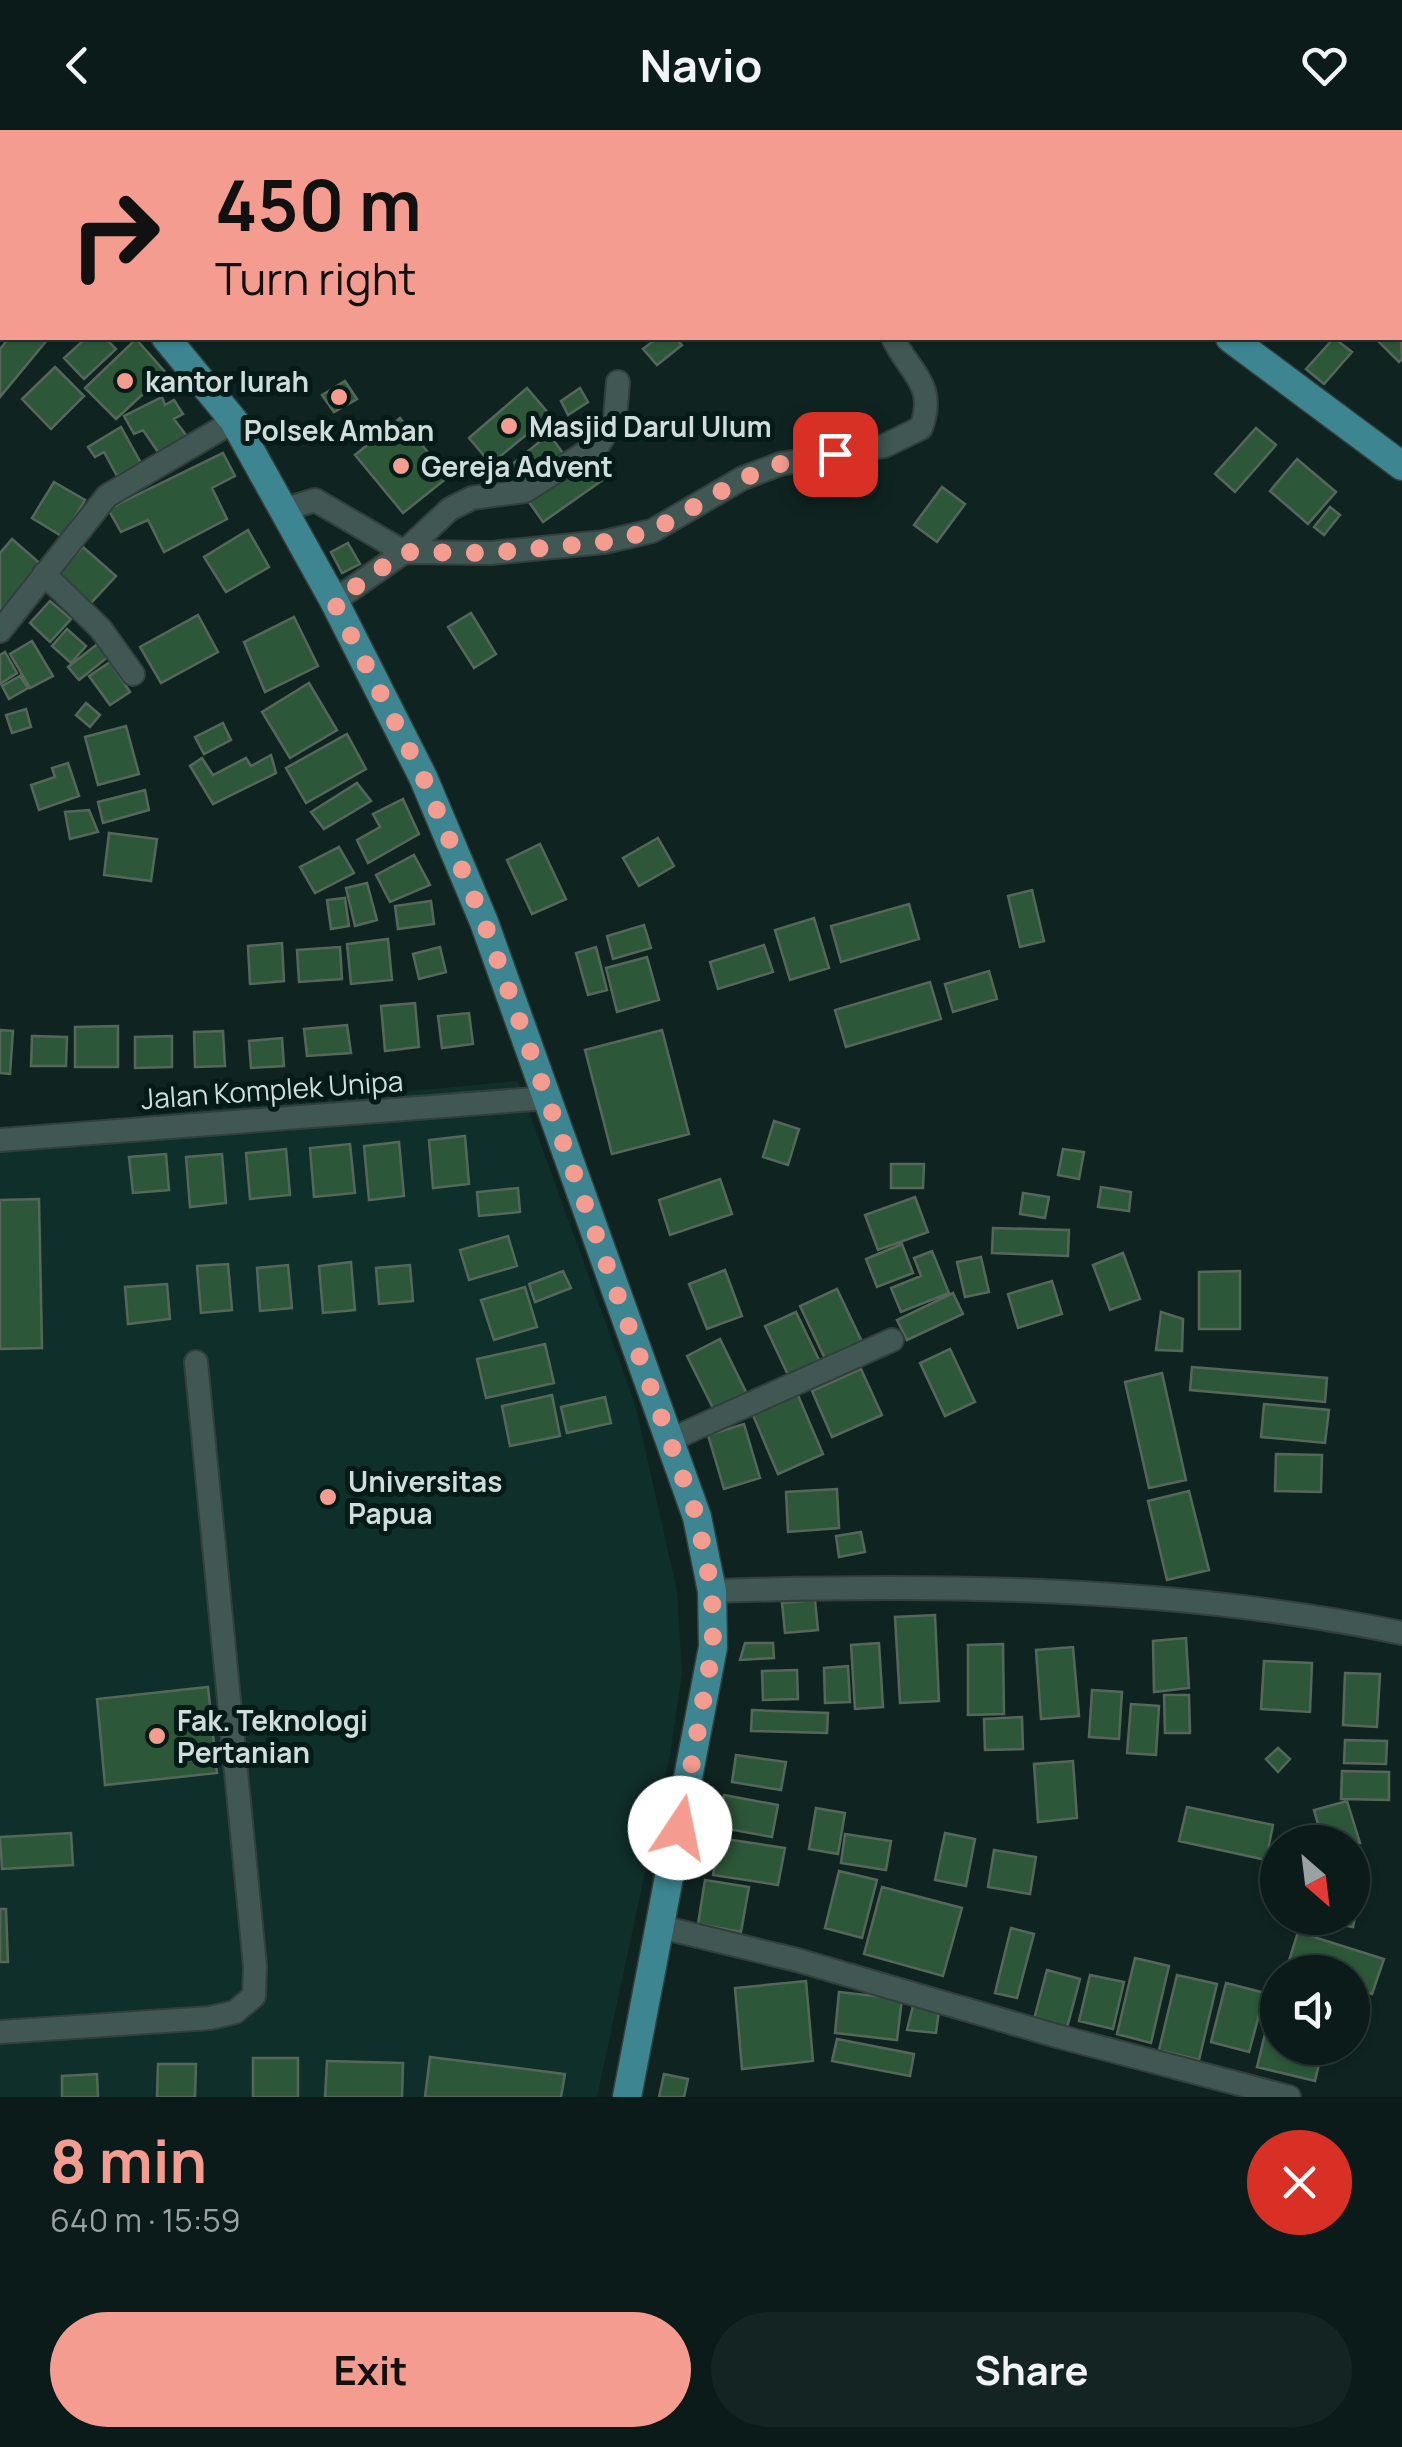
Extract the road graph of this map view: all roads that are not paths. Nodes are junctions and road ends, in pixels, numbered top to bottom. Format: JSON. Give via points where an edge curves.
{"nodes":[{"id":1,"x":168,"y":340,"type":"edge"},
{"id":2,"x":894,"y":340,"type":"edge"},
{"id":3,"x":1233,"y":340,"type":"edge"},
{"id":4,"x":618,"y":382,"type":"dead end"},
{"id":5,"x":234,"y":421,"type":"junction"},
{"id":6,"x":1402,"y":466,"type":"edge"},
{"id":7,"x":283,"y":510,"type":"junction"},
{"id":8,"x":404,"y":552,"type":"junction"},
{"id":9,"x":44,"y":574,"type":"junction"},
{"id":10,"x":334,"y":602,"type":"junction"},
{"id":11,"x":0,"y":631,"type":"edge"},
{"id":12,"x":133,"y":674,"type":"dead end"},
{"id":13,"x":548,"y":1098,"type":"junction"},
{"id":14,"x":0,"y":1140,"type":"edge"},
{"id":15,"x":892,"y":1340,"type":"dead end"},
{"id":16,"x":196,"y":1362,"type":"dead end"},
{"id":17,"x":672,"y":1439,"type":"junction"},
{"id":18,"x":712,"y":1591,"type":"junction"},
{"id":19,"x":1402,"y":1633,"type":"edge"},
{"id":20,"x":661,"y":1927,"type":"junction"},
{"id":21,"x":0,"y":2032,"type":"edge"},
{"id":22,"x":627,"y":2097,"type":"edge"},
{"id":23,"x":1289,"y":2097,"type":"edge"}],
"edges":[{"from":1,"to":5,"type":"main road"},
{"from":2,"to":8,"type":"street","via":[[930,405],[921,428],[884,446],[780,464],[652,531],[604,542],[491,553]]},
{"from":3,"to":6,"type":"main road"},
{"from":4,"to":8,"type":"street","via":[[615,418],[598,444],[525,492],[472,498],[450,509]]},
{"from":5,"to":7,"type":"main road"},
{"from":5,"to":9,"type":"street","via":[[108,496]]},
{"from":7,"to":8,"type":"street","via":[[316,500]]},
{"from":7,"to":10,"type":"main road"},
{"from":8,"to":10,"type":"street"},
{"from":9,"to":11,"type":"street"},
{"from":9,"to":12,"type":"street","via":[[100,628]]},
{"from":10,"to":13,"type":"main road","via":[[423,777]]},
{"from":13,"to":14,"type":"street","name":"Jalan Komplek Unipa"},
{"from":13,"to":17,"type":"main road"},
{"from":15,"to":17,"type":"street"},
{"from":16,"to":21,"type":"street","via":[[254,1996],[235,2012],[210,2018]]},
{"from":17,"to":18,"type":"main road"},
{"from":18,"to":19,"type":"street","via":[[870,1586],[1144,1598]]},
{"from":18,"to":20,"type":"main road","via":[[707,1692]]},
{"from":20,"to":22,"type":"main road"},
{"from":20,"to":23,"type":"street"}]}
